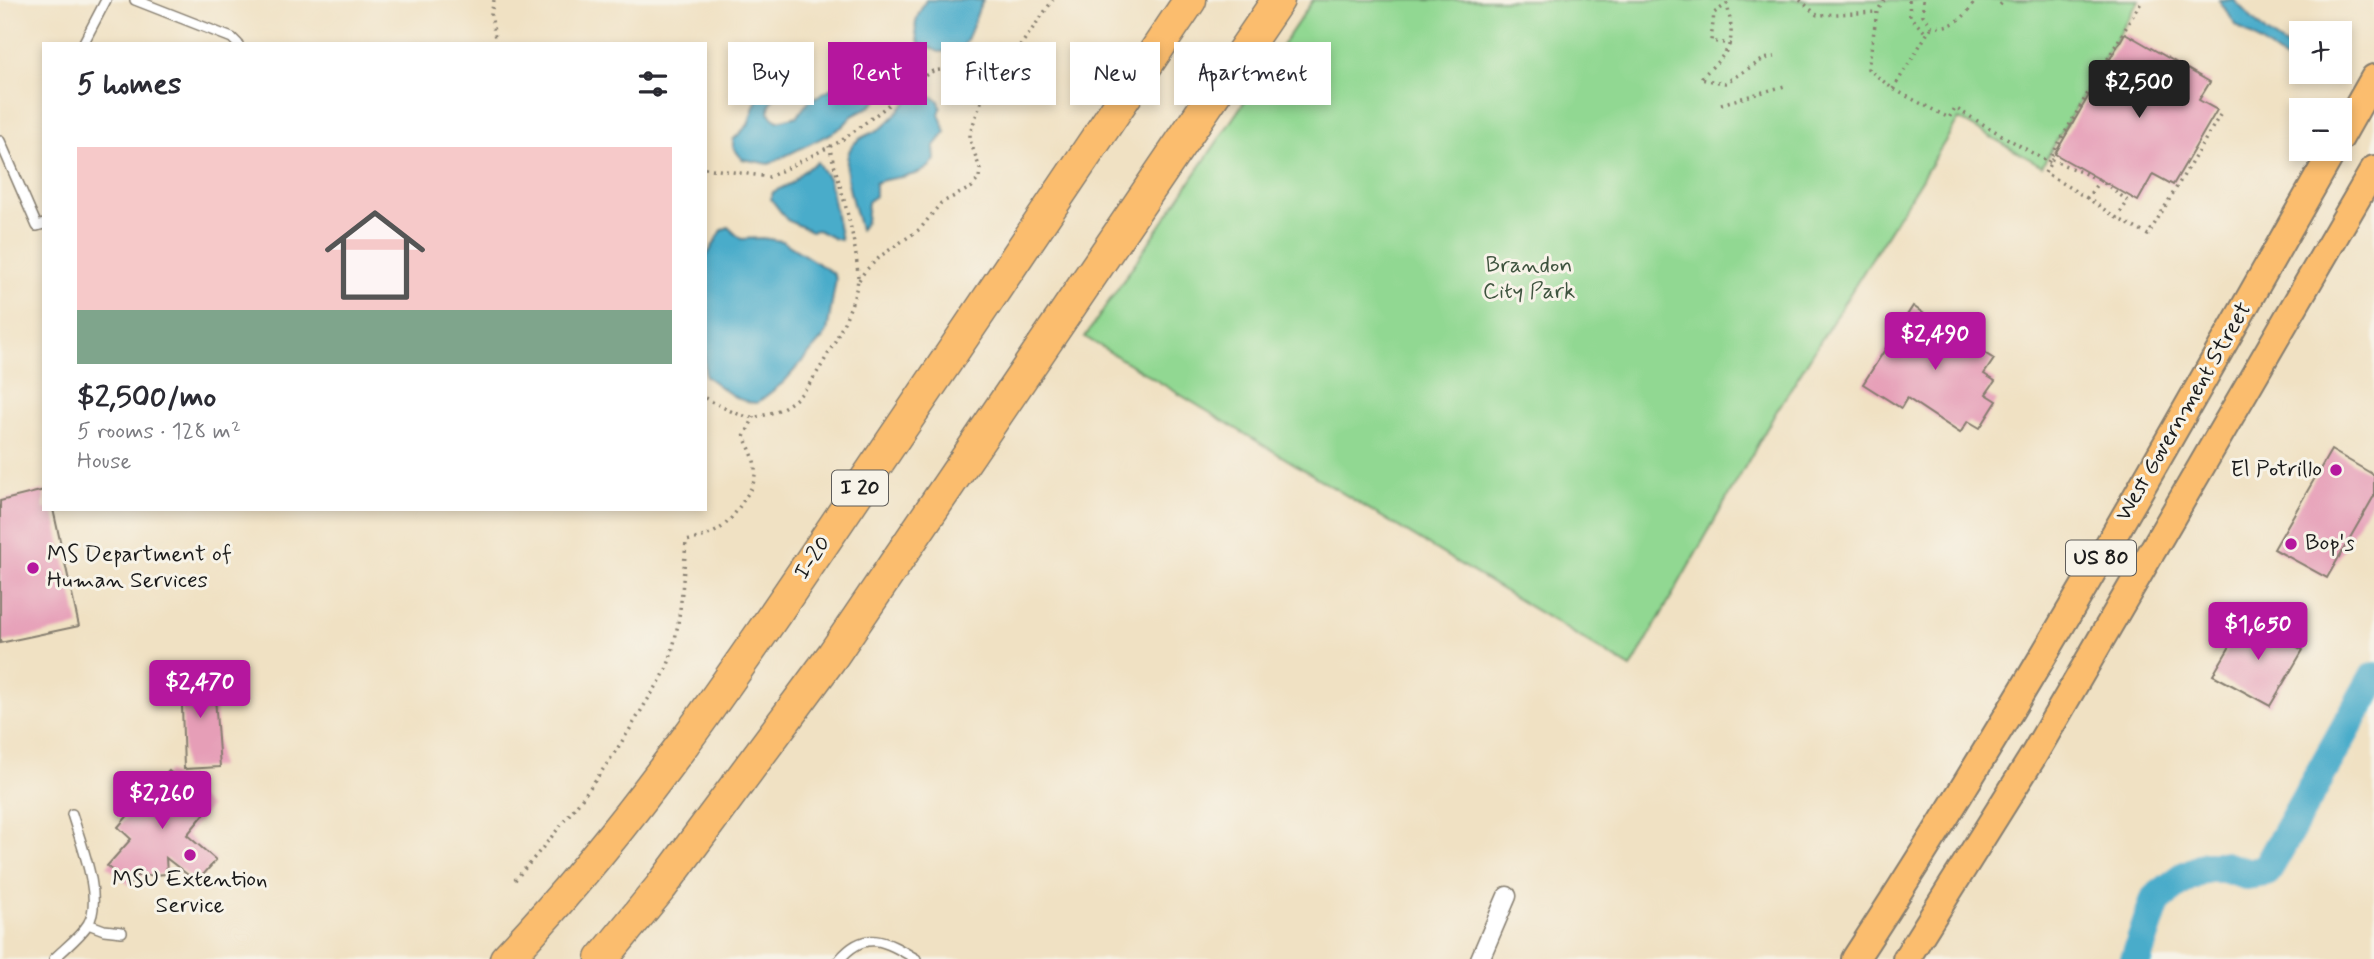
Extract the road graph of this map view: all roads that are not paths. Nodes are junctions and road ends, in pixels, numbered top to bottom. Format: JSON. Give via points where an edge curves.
{"nodes":[{"id":1,"x":106,"y":0,"type":"edge"},
{"id":2,"x":135,"y":0,"type":"edge"},
{"id":3,"x":1190,"y":0,"type":"edge"},
{"id":4,"x":1278,"y":0,"type":"edge"},
{"id":5,"x":84,"y":42,"type":"edge"},
{"id":6,"x":236,"y":42,"type":"edge"},
{"id":7,"x":2374,"y":78,"type":"edge"},
{"id":8,"x":2352,"y":117,"type":"edge"},
{"id":9,"x":0,"y":142,"type":"edge"},
{"id":10,"x":2327,"y":161,"type":"edge"},
{"id":11,"x":2374,"y":169,"type":"edge"},
{"id":12,"x":42,"y":224,"type":"edge"},
{"id":13,"x":2064,"y":620,"type":"junction"},
{"id":14,"x":2101,"y":642,"type":"junction"},
{"id":15,"x":72,"y":814,"type":"dead end"},
{"id":16,"x":1507,"y":896,"type":"dead end"},
{"id":17,"x":88,"y":924,"type":"junction"},
{"id":18,"x":122,"y":932,"type":"dead end"},
{"id":19,"x":54,"y":959,"type":"edge"},
{"id":20,"x":506,"y":959,"type":"edge"},
{"id":21,"x":602,"y":959,"type":"edge"},
{"id":22,"x":840,"y":959,"type":"edge"},
{"id":23,"x":916,"y":959,"type":"edge"},
{"id":24,"x":1480,"y":959,"type":"edge"},
{"id":25,"x":1855,"y":959,"type":"edge"},
{"id":26,"x":1906,"y":959,"type":"edge"}],
"edges":[{"from":1,"to":5,"type":"lane"},
{"from":2,"to":6,"type":"lane"},
{"from":3,"to":20,"type":"highway","name":"I-20","number":"I 20","via":[[766,627],[662,772]]},
{"from":4,"to":21,"type":"highway","via":[[833,655],[662,887]]},
{"from":7,"to":8,"type":"main road"},
{"from":9,"to":12,"type":"lane","via":[[37,226]]},
{"from":10,"to":13,"type":"main road","name":"West Government Street","number":"US 80"},
{"from":11,"to":14,"type":"main road","name":"West Government Street","number":"US 80"},
{"from":13,"to":14,"type":"main road"},
{"from":13,"to":25,"type":"main road","name":"West Government Street","number":"US 80","via":[[1970,781]]},
{"from":14,"to":26,"type":"main road","name":"West Government Street","number":"US 80"},
{"from":15,"to":17,"type":"lane","via":[[95,907]]},
{"from":16,"to":24,"type":"street"},
{"from":17,"to":18,"type":"lane"},
{"from":17,"to":19,"type":"lane"},
{"from":22,"to":23,"type":"lane","via":[[865,940],[892,945]]}]}
